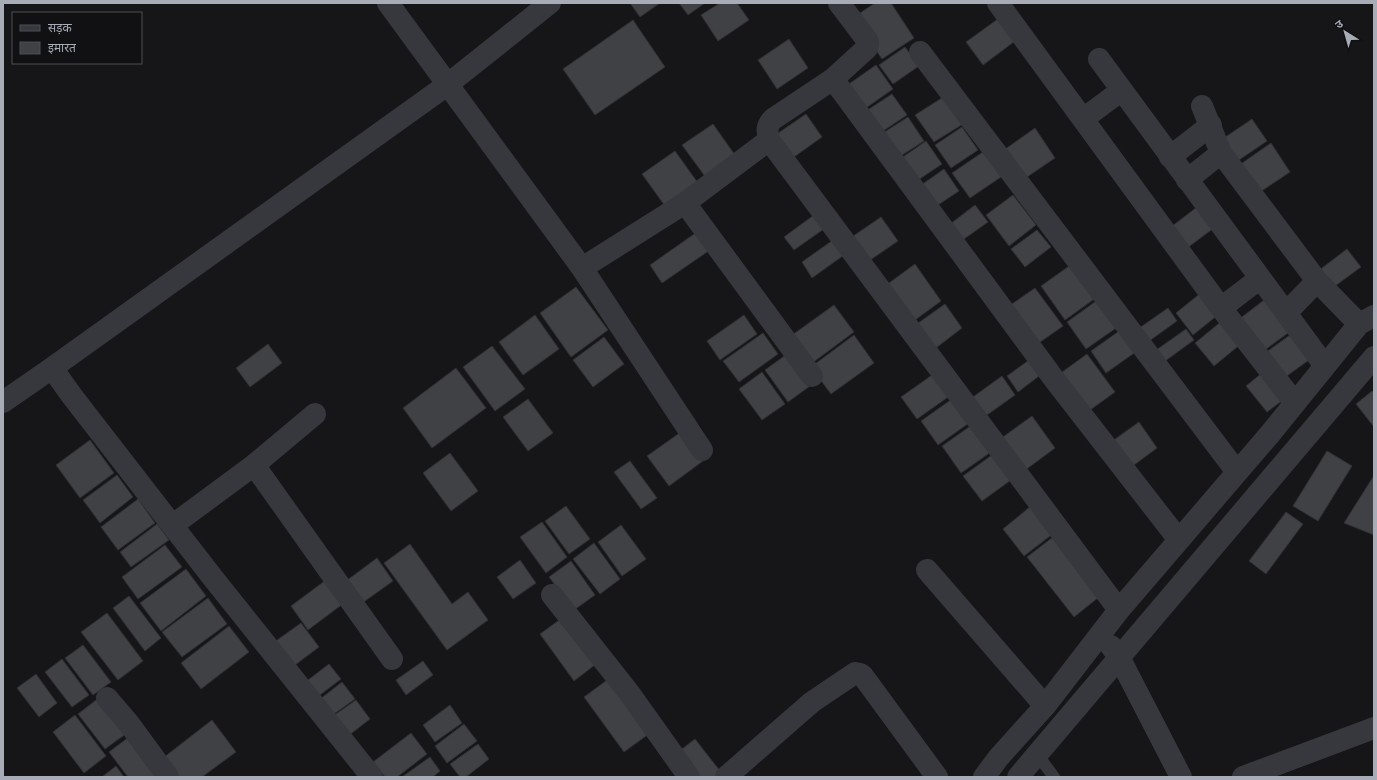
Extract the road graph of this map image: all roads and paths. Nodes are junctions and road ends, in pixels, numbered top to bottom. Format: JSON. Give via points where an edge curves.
{"nodes":[{"id":1,"x":388,"y":3,"type":"edge"},
{"id":2,"x":550,"y":3,"type":"edge"},
{"id":3,"x":839,"y":3,"type":"edge"},
{"id":4,"x":998,"y":3,"type":"edge"},
{"id":5,"x":920,"y":52,"type":"dead end"},
{"id":6,"x":1099,"y":59,"type":"dead end"},
{"id":7,"x":833,"y":80,"type":"junction"},
{"id":8,"x":447,"y":84,"type":"junction"},
{"id":9,"x":1122,"y":90,"type":"junction"},
{"id":10,"x":1083,"y":119,"type":"junction"},
{"id":11,"x":769,"y":140,"type":"junction"},
{"id":12,"x":1221,"y":153,"type":"junction"},
{"id":13,"x":1170,"y":157,"type":"junction"},
{"id":14,"x":1187,"y":180,"type":"junction"},
{"id":15,"x":685,"y":203,"type":"junction"},
{"id":16,"x":582,"y":268,"type":"junction"},
{"id":17,"x":1259,"y":279,"type":"junction"},
{"id":18,"x":1317,"y":281,"type":"junction"},
{"id":19,"x":1221,"y":308,"type":"junction"},
{"id":20,"x":1286,"y":313,"type":"junction"},
{"id":21,"x":1366,"y":320,"type":"edge"},
{"id":22,"x":1374,"y":357,"type":"edge"},
{"id":23,"x":1325,"y":366,"type":"junction"},
{"id":24,"x":52,"y":368,"type":"junction"},
{"id":25,"x":812,"y":376,"type":"dead end"},
{"id":26,"x":3,"y":402,"type":"edge"},
{"id":27,"x":1295,"y":404,"type":"junction"},
{"id":28,"x":315,"y":414,"type":"dead end"},
{"id":29,"x":702,"y":450,"type":"dead end"},
{"id":30,"x":254,"y":466,"type":"junction"},
{"id":31,"x":1237,"y":472,"type":"junction"},
{"id":32,"x":173,"y":525,"type":"junction"},
{"id":33,"x":1179,"y":540,"type":"junction"},
{"id":34,"x":927,"y":570,"type":"dead end"},
{"id":35,"x":552,"y":595,"type":"dead end"},
{"id":36,"x":1119,"y":610,"type":"junction"},
{"id":37,"x":1102,"y":632,"type":"junction"},
{"id":38,"x":1119,"y":657,"type":"junction"},
{"id":39,"x":392,"y":659,"type":"dead end"},
{"id":40,"x":107,"y":698,"type":"dead end"},
{"id":41,"x":1044,"y":706,"type":"junction"},
{"id":42,"x":1374,"y":728,"type":"edge"},
{"id":43,"x":1037,"y":754,"type":"junction"},
{"id":44,"x":168,"y":777,"type":"edge"},
{"id":45,"x":372,"y":777,"type":"edge"},
{"id":46,"x":689,"y":777,"type":"edge"},
{"id":47,"x":726,"y":777,"type":"edge"},
{"id":48,"x":937,"y":777,"type":"edge"},
{"id":49,"x":984,"y":777,"type":"edge"},
{"id":50,"x":1018,"y":777,"type":"edge"},
{"id":51,"x":1054,"y":777,"type":"edge"},
{"id":52,"x":1181,"y":777,"type":"edge"},
{"id":53,"x":1244,"y":777,"type":"edge"}],
"edges":[{"from":1,"to":8,"type":"street"},
{"from":2,"to":8,"type":"street"},
{"from":3,"to":7,"type":"street","via":[[868,43],[867,48]]},
{"from":4,"to":10,"type":"street"},
{"from":5,"to":31,"type":"street"},
{"from":6,"to":9,"type":"street"},
{"from":7,"to":11,"type":"street","via":[[770,122],[767,127]]},
{"from":7,"to":33,"type":"street","via":[[1054,379]]},
{"from":8,"to":16,"type":"street"},
{"from":8,"to":24,"type":"street"},
{"from":9,"to":10,"type":"street"},
{"from":9,"to":13,"type":"street"},
{"from":10,"to":19,"type":"street"},
{"from":11,"to":15,"type":"street"},
{"from":11,"to":36,"type":"street"},
{"from":12,"to":13,"type":"street","via":[[1207,116]]},
{"from":12,"to":14,"type":"street"},
{"from":12,"to":18,"type":"street"},
{"from":13,"to":14,"type":"street"},
{"from":14,"to":17,"type":"street"},
{"from":15,"to":16,"type":"street"},
{"from":15,"to":25,"type":"street"},
{"from":16,"to":29,"type":"street"},
{"from":17,"to":19,"type":"street"},
{"from":17,"to":20,"type":"street"},
{"from":18,"to":20,"type":"street"},
{"from":18,"to":21,"type":"street"},
{"from":19,"to":27,"type":"street"},
{"from":20,"to":23,"type":"street"},
{"from":21,"to":23,"type":"street"},
{"from":22,"to":38,"type":"street"},
{"from":23,"to":27,"type":"street"},
{"from":24,"to":26,"type":"street"},
{"from":24,"to":32,"type":"street"},
{"from":27,"to":31,"type":"street"},
{"from":28,"to":30,"type":"street"},
{"from":30,"to":32,"type":"street"},
{"from":30,"to":39,"type":"street"},
{"from":31,"to":33,"type":"street"},
{"from":32,"to":45,"type":"street"},
{"from":33,"to":36,"type":"street"},
{"from":34,"to":41,"type":"street"},
{"from":35,"to":46,"type":"street","via":[[630,694]]},
{"from":36,"to":37,"type":"street"},
{"from":37,"to":38,"type":"street"},
{"from":37,"to":41,"type":"street"},
{"from":38,"to":43,"type":"street"},
{"from":38,"to":52,"type":"street"},
{"from":40,"to":44,"type":"street"},
{"from":41,"to":49,"type":"street"},
{"from":42,"to":53,"type":"street"},
{"from":43,"to":50,"type":"street"},
{"from":43,"to":51,"type":"lane"},
{"from":47,"to":48,"type":"street","via":[[812,702],[856,673],[863,676]]}]}
